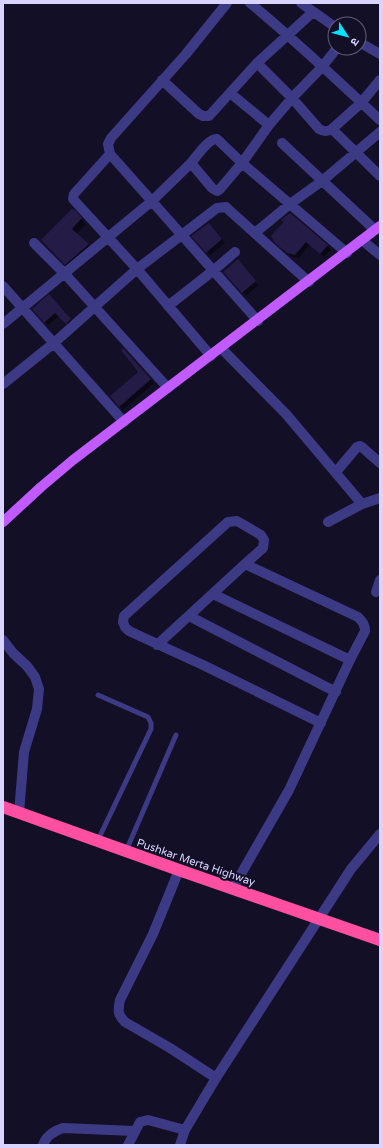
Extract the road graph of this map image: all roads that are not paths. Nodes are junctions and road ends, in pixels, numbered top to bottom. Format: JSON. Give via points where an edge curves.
{"nodes":[{"id":1,"x":227,"y":3,"type":"edge"},
{"id":2,"x":250,"y":3,"type":"edge"},
{"id":3,"x":300,"y":3,"type":"edge"},
{"id":4,"x":313,"y":12,"type":"junction"},
{"id":5,"x":327,"y":22,"type":"edge"},
{"id":6,"x":288,"y":34,"type":"junction"},
{"id":7,"x":367,"y":47,"type":"edge"},
{"id":8,"x":380,"y":54,"type":"edge"},
{"id":9,"x":331,"y":56,"type":"edge"},
{"id":10,"x":257,"y":63,"type":"junction"},
{"id":11,"x":322,"y":67,"type":"junction"},
{"id":12,"x":162,"y":80,"type":"junction"},
{"id":13,"x":380,"y":80,"type":"edge"},
{"id":14,"x":230,"y":93,"type":"junction"},
{"id":15,"x":292,"y":98,"type":"junction"},
{"id":16,"x":361,"y":103,"type":"junction"},
{"id":17,"x":380,"y":120,"type":"edge"},
{"id":18,"x":269,"y":126,"type":"junction"},
{"id":19,"x":332,"y":128,"type":"junction"},
{"id":20,"x":380,"y":132,"type":"edge"},
{"id":21,"x":282,"y":143,"type":"dead end"},
{"id":22,"x":356,"y":153,"type":"junction"},
{"id":23,"x":110,"y":154,"type":"junction"},
{"id":24,"x":191,"y":163,"type":"junction"},
{"id":25,"x":242,"y":163,"type":"junction"},
{"id":26,"x":380,"y":176,"type":"edge"},
{"id":27,"x":322,"y":181,"type":"junction"},
{"id":28,"x":152,"y":201,"type":"junction"},
{"id":29,"x":290,"y":204,"type":"junction"},
{"id":30,"x":378,"y":228,"type":"edge"},
{"id":31,"x":255,"y":233,"type":"junction"},
{"id":32,"x":181,"y":234,"type":"junction"},
{"id":33,"x":107,"y":236,"type":"junction"},
{"id":34,"x":362,"y":240,"type":"junction"},
{"id":35,"x":34,"y":243,"type":"dead end"},
{"id":36,"x":234,"y":252,"type":"dead end"},
{"id":37,"x":347,"y":253,"type":"junction"},
{"id":38,"x":380,"y":255,"type":"edge"},
{"id":39,"x":137,"y":269,"type":"junction"},
{"id":40,"x":214,"y":270,"type":"junction"},
{"id":41,"x":65,"y":274,"type":"junction"},
{"id":42,"x":309,"y":282,"type":"junction"},
{"id":43,"x":3,"y":286,"type":"edge"},
{"id":44,"x":95,"y":306,"type":"junction"},
{"id":45,"x":168,"y":306,"type":"junction"},
{"id":46,"x":22,"y":308,"type":"junction"},
{"id":47,"x":258,"y":320,"type":"junction"},
{"id":48,"x":3,"y":324,"type":"edge"},
{"id":49,"x":54,"y":343,"type":"junction"},
{"id":50,"x":221,"y":348,"type":"junction"},
{"id":51,"x":211,"y":356,"type":"junction"},
{"id":52,"x":3,"y":384,"type":"edge"},
{"id":53,"x":168,"y":388,"type":"junction"},
{"id":54,"x":124,"y":422,"type":"junction"},
{"id":55,"x":380,"y":463,"type":"edge"},
{"id":56,"x":336,"y":472,"type":"junction"},
{"id":57,"x":380,"y":498,"type":"edge"},
{"id":58,"x":362,"y":504,"type":"junction"},
{"id":59,"x":3,"y":522,"type":"edge"},
{"id":60,"x":328,"y":522,"type":"dead end"},
{"id":61,"x":246,"y":564,"type":"junction"},
{"id":62,"x":380,"y":580,"type":"edge"},
{"id":63,"x":376,"y":592,"type":"dead end"},
{"id":64,"x":213,"y":594,"type":"junction"},
{"id":65,"x":189,"y":616,"type":"junction"},
{"id":66,"x":3,"y":640,"type":"edge"},
{"id":67,"x":158,"y":645,"type":"junction"},
{"id":68,"x":350,"y":660,"type":"junction"},
{"id":69,"x":336,"y":692,"type":"junction"},
{"id":70,"x":98,"y":695,"type":"dead end"},
{"id":71,"x":321,"y":723,"type":"junction"},
{"id":72,"x":176,"y":735,"type":"dead end"},
{"id":73,"x":3,"y":807,"type":"edge"},
{"id":74,"x":19,"y":812,"type":"junction"},
{"id":75,"x":380,"y":834,"type":"edge"},
{"id":76,"x":98,"y":841,"type":"junction"},
{"id":77,"x":126,"y":851,"type":"junction"},
{"id":78,"x":180,"y":870,"type":"junction"},
{"id":79,"x":233,"y":888,"type":"junction"},
{"id":80,"x":319,"y":919,"type":"junction"},
{"id":81,"x":380,"y":940,"type":"edge"},
{"id":82,"x":216,"y":1078,"type":"junction"},
{"id":83,"x":185,"y":1130,"type":"junction"},
{"id":84,"x":134,"y":1131,"type":"junction"},
{"id":85,"x":43,"y":1145,"type":"edge"},
{"id":86,"x":128,"y":1145,"type":"edge"},
{"id":87,"x":180,"y":1145,"type":"edge"}],
"edges":[{"from":1,"to":12,"type":"street"},
{"from":2,"to":6,"type":"street"},
{"from":3,"to":4,"type":"street"},
{"from":4,"to":5,"type":"street"},
{"from":4,"to":6,"type":"street"},
{"from":6,"to":10,"type":"street"},
{"from":6,"to":11,"type":"street"},
{"from":7,"to":8,"type":"street"},
{"from":9,"to":11,"type":"street"},
{"from":10,"to":14,"type":"street"},
{"from":10,"to":15,"type":"street"},
{"from":11,"to":15,"type":"street"},
{"from":11,"to":16,"type":"street"},
{"from":12,"to":14,"type":"street","via":[[203,116],[209,116]]},
{"from":12,"to":23,"type":"street","via":[[111,138],[108,144]]},
{"from":13,"to":16,"type":"street"},
{"from":14,"to":18,"type":"street"},
{"from":15,"to":18,"type":"street"},
{"from":15,"to":19,"type":"street","via":[[319,129],[328,131]]},
{"from":16,"to":17,"type":"street"},
{"from":16,"to":19,"type":"street"},
{"from":18,"to":25,"type":"street"},
{"from":19,"to":22,"type":"street"},
{"from":20,"to":22,"type":"street"},
{"from":21,"to":27,"type":"street"},
{"from":22,"to":26,"type":"street"},
{"from":22,"to":27,"type":"street"},
{"from":23,"to":28,"type":"street"},
{"from":23,"to":33,"type":"street","via":[[72,196]]},
{"from":24,"to":25,"type":"street","via":[[209,142],[217,139]]},
{"from":24,"to":25,"type":"street","via":[[217,191]]},
{"from":24,"to":28,"type":"street"},
{"from":25,"to":29,"type":"street"},
{"from":27,"to":29,"type":"street"},
{"from":27,"to":30,"type":"street"},
{"from":28,"to":32,"type":"street"},
{"from":28,"to":33,"type":"street"},
{"from":29,"to":31,"type":"street"},
{"from":29,"to":37,"type":"street"},
{"from":30,"to":34,"type":"main road"},
{"from":31,"to":32,"type":"street","via":[[222,207]]},
{"from":31,"to":42,"type":"street"},
{"from":32,"to":39,"type":"street"},
{"from":32,"to":40,"type":"street"},
{"from":33,"to":39,"type":"street"},
{"from":33,"to":41,"type":"street"},
{"from":34,"to":37,"type":"main road"},
{"from":34,"to":38,"type":"street"},
{"from":35,"to":41,"type":"street"},
{"from":36,"to":40,"type":"street"},
{"from":37,"to":42,"type":"main road"},
{"from":39,"to":44,"type":"street"},
{"from":39,"to":45,"type":"street"},
{"from":40,"to":45,"type":"street"},
{"from":40,"to":47,"type":"street"},
{"from":41,"to":44,"type":"street"},
{"from":41,"to":46,"type":"street"},
{"from":42,"to":47,"type":"main road"},
{"from":43,"to":46,"type":"street"},
{"from":44,"to":49,"type":"street"},
{"from":44,"to":53,"type":"street"},
{"from":45,"to":51,"type":"street"},
{"from":46,"to":48,"type":"street"},
{"from":46,"to":49,"type":"street"},
{"from":47,"to":50,"type":"main road"},
{"from":49,"to":52,"type":"street"},
{"from":49,"to":54,"type":"street"},
{"from":50,"to":51,"type":"main road"},
{"from":50,"to":56,"type":"street","via":[[286,414]]},
{"from":51,"to":53,"type":"main road"},
{"from":53,"to":54,"type":"main road"},
{"from":54,"to":59,"type":"main road","via":[[73,460]]},
{"from":55,"to":56,"type":"street","via":[[357,446]]},
{"from":56,"to":58,"type":"street"},
{"from":57,"to":58,"type":"street"},
{"from":58,"to":60,"type":"street"},
{"from":61,"to":64,"type":"street"},
{"from":61,"to":67,"type":"street","via":[[263,548],[264,540],[261,535],[237,521],[228,522],[124,616],[123,622],[129,631]]},
{"from":61,"to":68,"type":"street","via":[[358,617],[363,622],[365,632]]},
{"from":62,"to":63,"type":"street"},
{"from":64,"to":65,"type":"street"},
{"from":64,"to":68,"type":"street"},
{"from":65,"to":67,"type":"street"},
{"from":65,"to":69,"type":"street"},
{"from":66,"to":74,"type":"street","via":[[35,677],[39,690],[37,709],[24,752]]},
{"from":67,"to":71,"type":"street"},
{"from":68,"to":69,"type":"street"},
{"from":69,"to":71,"type":"street"},
{"from":70,"to":76,"type":"lane","via":[[148,717],[151,729]]},
{"from":71,"to":79,"type":"street","via":[[289,790]]},
{"from":72,"to":77,"type":"lane"},
{"from":73,"to":74,"type":"highway","name":"Pushkar Merta Highway"},
{"from":74,"to":76,"type":"highway","name":"Pushkar Merta Highway"},
{"from":75,"to":80,"type":"street","via":[[351,869]]},
{"from":76,"to":77,"type":"highway","name":"Pushkar Merta Highway"},
{"from":77,"to":78,"type":"highway","name":"Pushkar Merta Highway"},
{"from":78,"to":79,"type":"highway","name":"Pushkar Merta Highway"},
{"from":78,"to":82,"type":"street","via":[[153,934],[120,1000],[118,1010],[125,1022]]},
{"from":79,"to":80,"type":"highway","name":"Pushkar Merta Highway"},
{"from":80,"to":81,"type":"highway","name":"Pushkar Merta Highway"},
{"from":80,"to":82,"type":"street"},
{"from":82,"to":83,"type":"street"},
{"from":83,"to":84,"type":"street","via":[[148,1120],[140,1122]]},
{"from":83,"to":87,"type":"street"},
{"from":84,"to":85,"type":"street","via":[[64,1128],[47,1137]]},
{"from":84,"to":86,"type":"street"}]}
